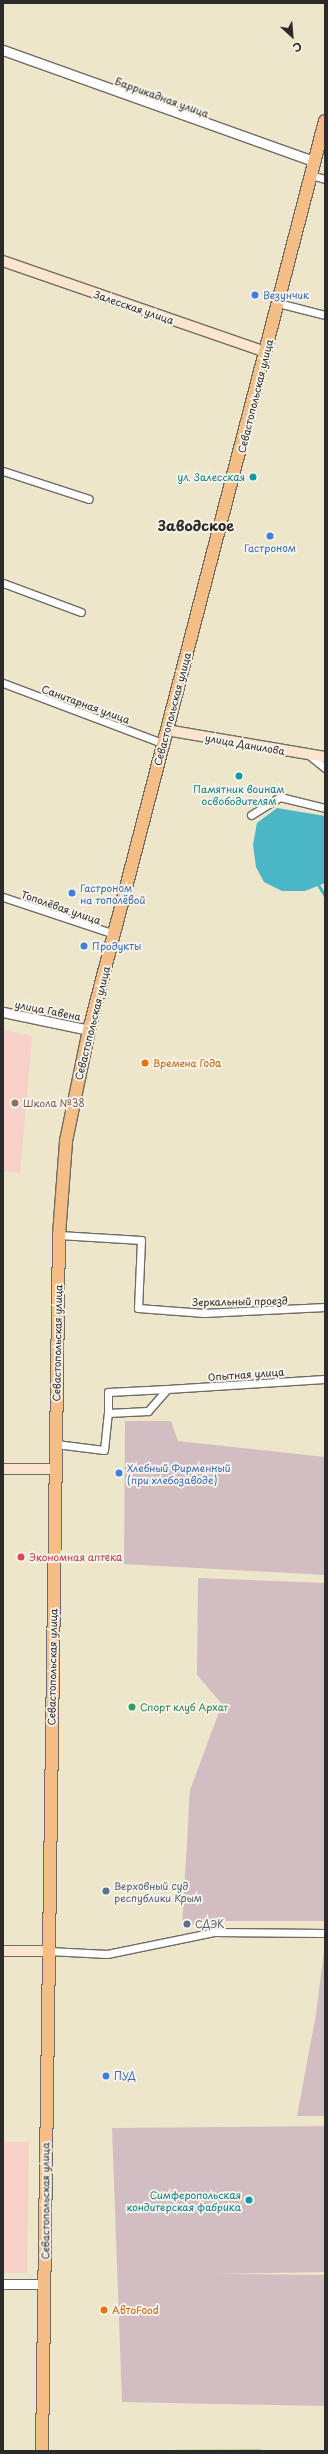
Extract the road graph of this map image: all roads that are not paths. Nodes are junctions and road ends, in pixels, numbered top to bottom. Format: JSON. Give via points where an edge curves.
{"nodes":[{"id":1,"x":3,"y":50,"type":"edge"},
{"id":2,"x":325,"y":121,"type":"edge"},
{"id":3,"x":314,"y":162,"type":"junction"},
{"id":4,"x":311,"y":175,"type":"junction"},
{"id":5,"x":325,"y":179,"type":"edge"},
{"id":6,"x":3,"y":261,"type":"edge"},
{"id":7,"x":278,"y":303,"type":"junction"},
{"id":8,"x":325,"y":316,"type":"edge"},
{"id":9,"x":266,"y":352,"type":"junction"},
{"id":10,"x":3,"y":471,"type":"edge"},
{"id":11,"x":89,"y":499,"type":"dead end"},
{"id":12,"x":3,"y":583,"type":"edge"},
{"id":13,"x":81,"y":612,"type":"dead end"},
{"id":14,"x":3,"y":684,"type":"edge"},
{"id":15,"x":166,"y":730,"type":"junction"},
{"id":16,"x":162,"y":742,"type":"junction"},
{"id":17,"x":309,"y":755,"type":"junction"},
{"id":18,"x":325,"y":757,"type":"edge"},
{"id":19,"x":325,"y":768,"type":"edge"},
{"id":20,"x":325,"y":808,"type":"edge"},
{"id":21,"x":251,"y":815,"type":"dead end"},
{"id":22,"x":3,"y":897,"type":"edge"},
{"id":23,"x":114,"y":934,"type":"junction"},
{"id":24,"x":3,"y":1012,"type":"edge"},
{"id":25,"x":89,"y":1030,"type":"junction"},
{"id":26,"x":59,"y":1235,"type":"junction"},
{"id":27,"x":325,"y":1307,"type":"edge"},
{"id":28,"x":325,"y":1379,"type":"edge"},
{"id":29,"x":168,"y":1389,"type":"junction"},
{"id":30,"x":108,"y":1413,"type":"junction"},
{"id":31,"x":56,"y":1444,"type":"junction"},
{"id":32,"x":3,"y":1469,"type":"edge"},
{"id":33,"x":55,"y":1469,"type":"junction"},
{"id":34,"x":325,"y":1933,"type":"edge"},
{"id":35,"x":3,"y":1950,"type":"edge"},
{"id":36,"x":48,"y":1951,"type":"junction"},
{"id":37,"x":3,"y":2284,"type":"edge"},
{"id":38,"x":45,"y":2284,"type":"junction"},
{"id":39,"x":42,"y":2451,"type":"edge"}],
"edges":[{"from":1,"to":3,"type":"street","name":"Баррикадная улица"},
{"from":2,"to":3,"type":"main road","name":"Севастопольская улица"},
{"from":3,"to":4,"type":"main road","name":"Севастопольская улица"},
{"from":4,"to":5,"type":"street"},
{"from":4,"to":7,"type":"main road","name":"Севастопольская улица"},
{"from":6,"to":9,"type":"main road","name":"Залесская улица"},
{"from":7,"to":8,"type":"street"},
{"from":7,"to":9,"type":"main road","name":"Севастопольская улица"},
{"from":9,"to":15,"type":"main road","name":"Севастопольская улица"},
{"from":10,"to":11,"type":"street"},
{"from":12,"to":13,"type":"street"},
{"from":14,"to":16,"type":"street","name":"Санитарная улица"},
{"from":15,"to":16,"type":"main road","name":"Севастопольская улица"},
{"from":15,"to":17,"type":"main road","name":"улица Данилова"},
{"from":16,"to":23,"type":"main road","name":"Севастопольская улица"},
{"from":17,"to":18,"type":"main road","name":"улица Данилова"},
{"from":17,"to":19,"type":"street"},
{"from":20,"to":21,"type":"street","via":[[280,797]]},
{"from":22,"to":23,"type":"street","name":"Тополёвая улица"},
{"from":23,"to":25,"type":"main road","name":"Севастопольская улица"},
{"from":24,"to":25,"type":"street","name":"улица Гавена"},
{"from":25,"to":26,"type":"main road","name":"Севастопольская улица","via":[[66,1141]]},
{"from":26,"to":27,"type":"street","name":"Зеркальный проезд","via":[[141,1240],[138,1308],[204,1314]]},
{"from":26,"to":31,"type":"main road","name":"Севастопольская улица"},
{"from":28,"to":29,"type":"street","name":"Опытная улица"},
{"from":29,"to":30,"type":"street","via":[[148,1411]]},
{"from":29,"to":30,"type":"street","name":"Опытная улица","via":[[108,1392]]},
{"from":30,"to":31,"type":"street","name":"Опытная улица","via":[[104,1450]]},
{"from":31,"to":33,"type":"main road","name":"Севастопольская улица"},
{"from":32,"to":33,"type":"main road"},
{"from":33,"to":36,"type":"main road","name":"Севастопольская улица"},
{"from":34,"to":36,"type":"street","via":[[214,1932],[107,1954]]},
{"from":35,"to":36,"type":"main road"},
{"from":36,"to":38,"type":"main road","name":"Севастопольская улица"},
{"from":37,"to":38,"type":"street"},
{"from":38,"to":39,"type":"main road","name":"Севастопольская улица"}]}
